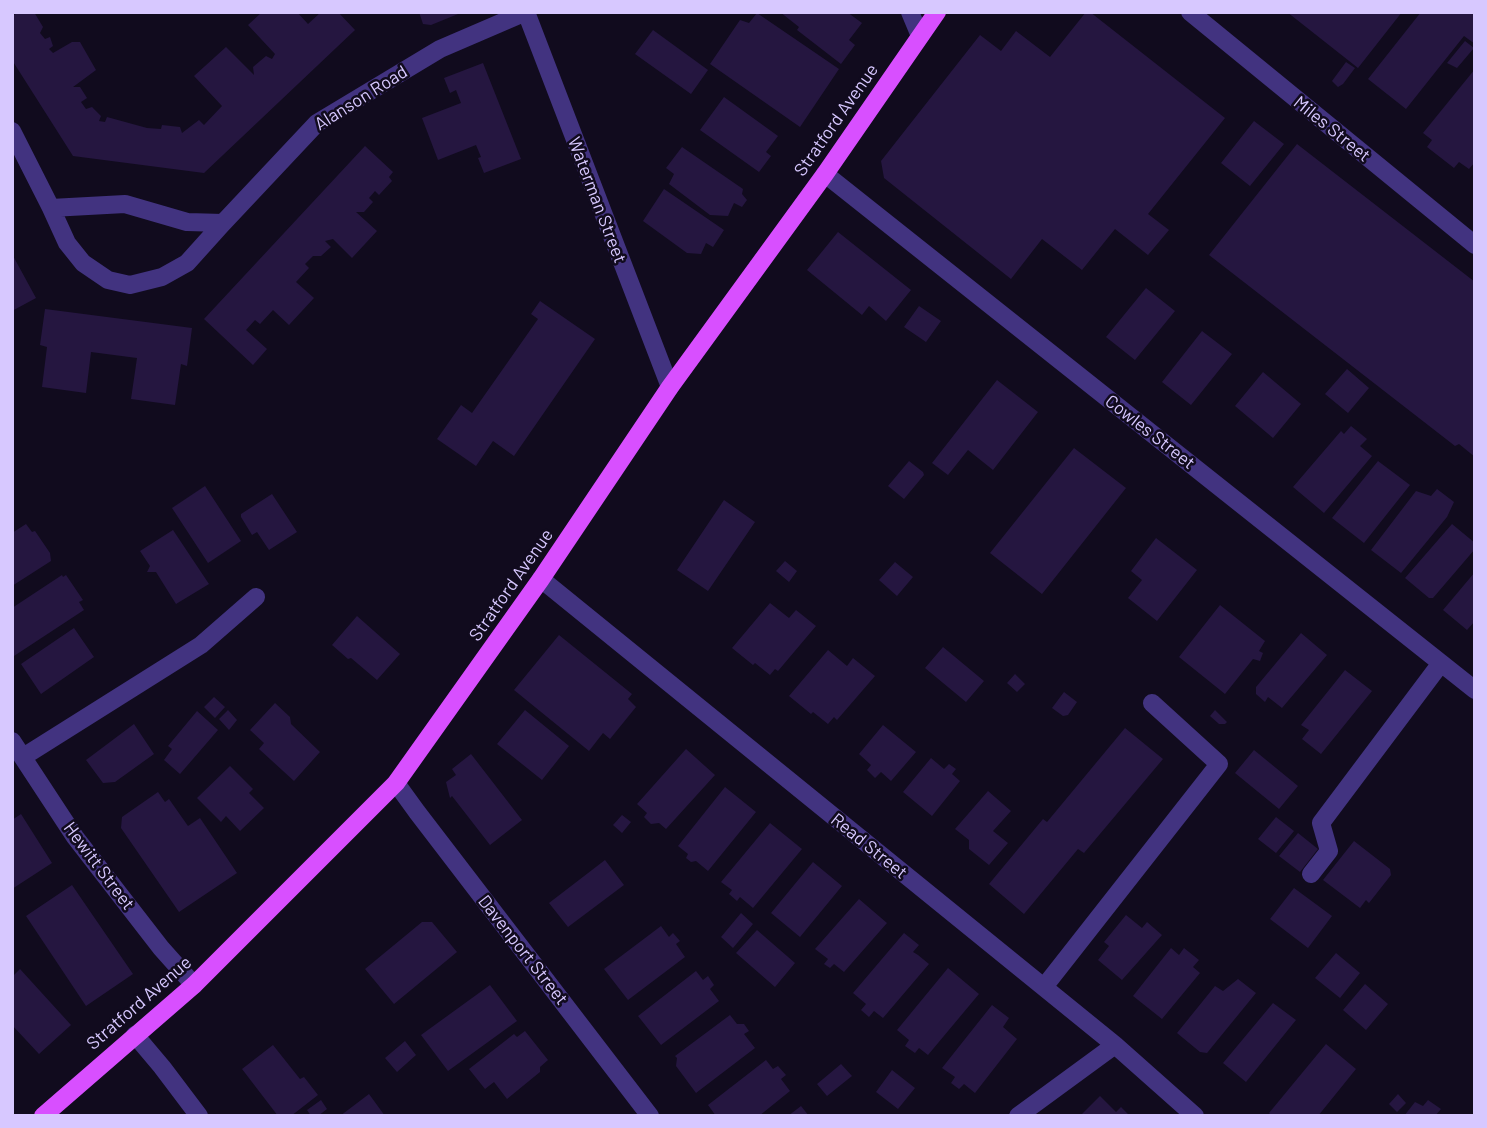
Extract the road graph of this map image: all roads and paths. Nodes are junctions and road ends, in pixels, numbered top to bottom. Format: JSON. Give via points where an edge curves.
{"nodes":[{"id":1,"x":526,"y":12,"type":"edge"},
{"id":2,"x":910,"y":12,"type":"edge"},
{"id":3,"x":937,"y":12,"type":"edge"},
{"id":4,"x":1190,"y":12,"type":"edge"},
{"id":5,"x":920,"y":36,"type":"junction"},
{"id":6,"x":12,"y":131,"type":"edge"},
{"id":7,"x":825,"y":174,"type":"junction"},
{"id":8,"x":51,"y":208,"type":"junction"},
{"id":9,"x":223,"y":223,"type":"junction"},
{"id":10,"x":1475,"y":245,"type":"edge"},
{"id":11,"x":670,"y":387,"type":"junction"},
{"id":12,"x":541,"y":579,"type":"junction"},
{"id":13,"x":256,"y":597,"type":"dead end"},
{"id":14,"x":1441,"y":663,"type":"junction"},
{"id":15,"x":1475,"y":690,"type":"edge"},
{"id":16,"x":1152,"y":703,"type":"dead end"},
{"id":17,"x":12,"y":741,"type":"edge"},
{"id":18,"x":23,"y":757,"type":"junction"},
{"id":19,"x":397,"y":783,"type":"junction"},
{"id":20,"x":1311,"y":874,"type":"dead end"},
{"id":21,"x":194,"y":985,"type":"junction"},
{"id":22,"x":1044,"y":987,"type":"junction"},
{"id":23,"x":135,"y":1035,"type":"junction"},
{"id":24,"x":1115,"y":1045,"type":"junction"},
{"id":25,"x":43,"y":1116,"type":"edge"},
{"id":26,"x":199,"y":1116,"type":"edge"},
{"id":27,"x":650,"y":1116,"type":"edge"},
{"id":28,"x":1018,"y":1116,"type":"edge"},
{"id":29,"x":1195,"y":1116,"type":"edge"}],
"edges":[{"from":1,"to":9,"type":"street","name":"Alanson Road","via":[[440,49],[317,123]]},
{"from":1,"to":11,"type":"street","name":"Waterman Street"},
{"from":2,"to":5,"type":"street"},
{"from":3,"to":5,"type":"main road","name":"Stratford Avenue"},
{"from":4,"to":10,"type":"street","name":"Miles Street"},
{"from":5,"to":7,"type":"main road","name":"Stratford Avenue"},
{"from":6,"to":8,"type":"street","name":"Alanson Road"},
{"from":7,"to":11,"type":"main road","name":"Stratford Avenue"},
{"from":7,"to":14,"type":"street","name":"Cowles Street"},
{"from":8,"to":9,"type":"street","via":[[125,204],[187,222]]},
{"from":8,"to":9,"type":"street","name":"Alanson Road","via":[[67,243],[83,263],[108,280],[131,285],[162,277],[187,263]]},
{"from":11,"to":12,"type":"main road","name":"Stratford Avenue"},
{"from":12,"to":19,"type":"main road","name":"Stratford Avenue"},
{"from":12,"to":22,"type":"street","name":"Read Street"},
{"from":13,"to":18,"type":"street","via":[[201,645]]},
{"from":14,"to":15,"type":"street","name":"Cowles Street"},
{"from":14,"to":20,"type":"street","via":[[1321,823],[1329,851]]},
{"from":16,"to":22,"type":"street","via":[[1219,764]]},
{"from":17,"to":18,"type":"street","name":"Hewitt Street"},
{"from":18,"to":21,"type":"street","name":"Hewitt Street","via":[[75,836]]},
{"from":19,"to":21,"type":"main road","name":"Stratford Avenue"},
{"from":19,"to":27,"type":"street","name":"Davenport Street"},
{"from":21,"to":23,"type":"main road","name":"Stratford Avenue"},
{"from":22,"to":24,"type":"street","name":"Read Street"},
{"from":23,"to":25,"type":"main road","name":"Stratford Avenue"},
{"from":23,"to":26,"type":"street"},
{"from":24,"to":28,"type":"street"},
{"from":24,"to":29,"type":"street","name":"Read Street"}]}
